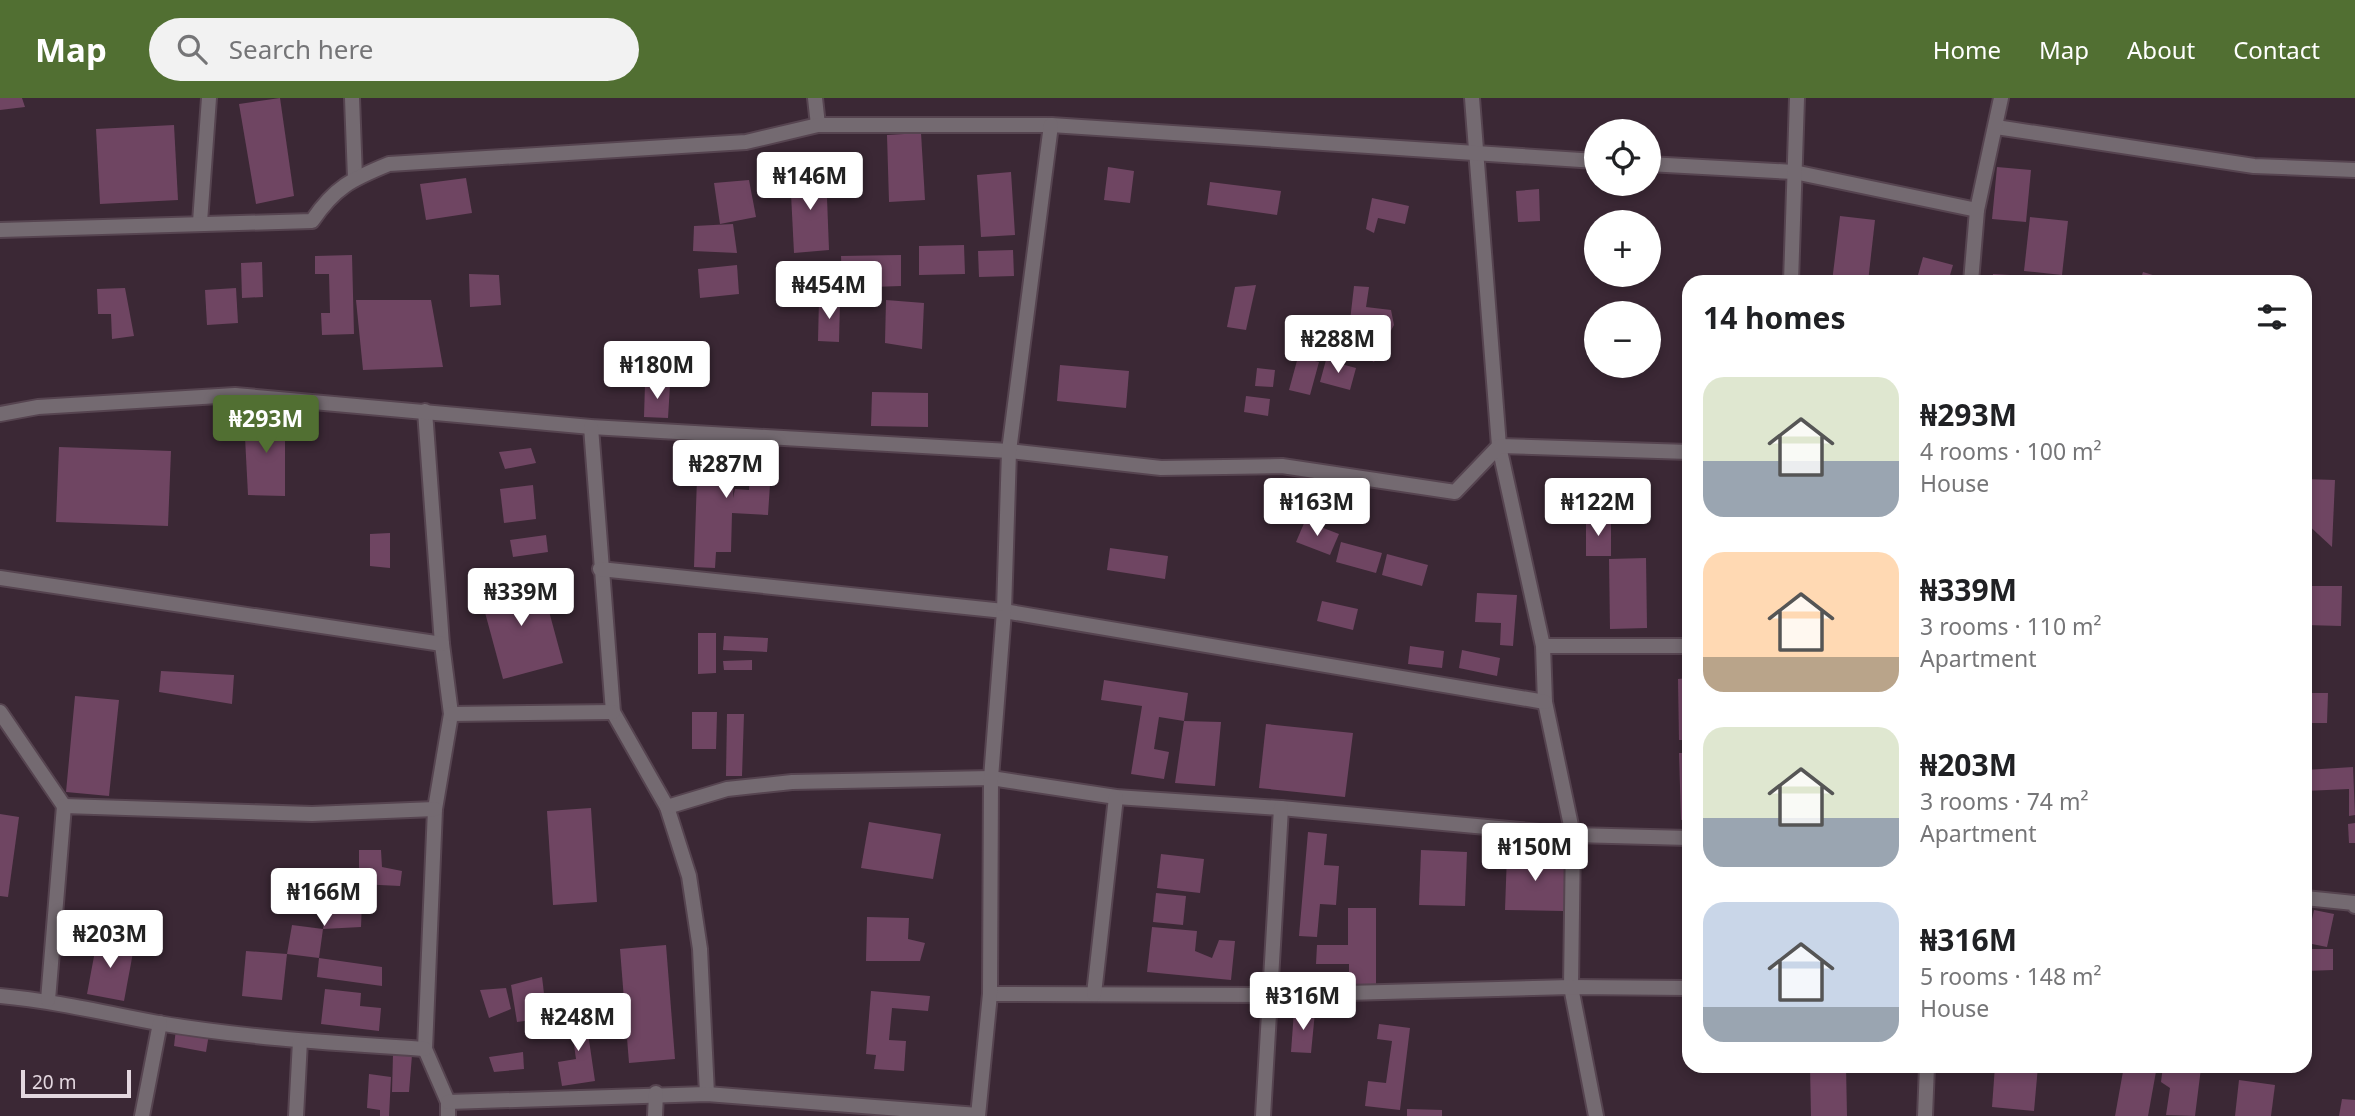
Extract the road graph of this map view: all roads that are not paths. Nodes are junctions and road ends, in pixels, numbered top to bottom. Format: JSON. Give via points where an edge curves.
{"nodes":[{"id":1,"x":209,"y":98,"type":"edge"},
{"id":2,"x":352,"y":98,"type":"edge"},
{"id":3,"x":815,"y":98,"type":"edge"},
{"id":4,"x":1472,"y":98,"type":"edge"},
{"id":5,"x":1797,"y":98,"type":"edge"},
{"id":6,"x":2001,"y":98,"type":"edge"},
{"id":7,"x":817,"y":125,"type":"junction"},
{"id":8,"x":1051,"y":125,"type":"junction"},
{"id":9,"x":1996,"y":127,"type":"junction"},
{"id":10,"x":1476,"y":155,"type":"junction"},
{"id":11,"x":1584,"y":160,"type":"edge"},
{"id":12,"x":1661,"y":165,"type":"edge"},
{"id":13,"x":2355,"y":170,"type":"edge"},
{"id":14,"x":1794,"y":172,"type":"junction"},
{"id":15,"x":355,"y":178,"type":"junction"},
{"id":16,"x":1977,"y":210,"type":"junction"},
{"id":17,"x":201,"y":222,"type":"junction"},
{"id":18,"x":0,"y":230,"type":"edge"},
{"id":19,"x":1791,"y":275,"type":"edge"},
{"id":20,"x":1971,"y":275,"type":"edge"},
{"id":21,"x":425,"y":411,"type":"junction"},
{"id":22,"x":0,"y":414,"type":"edge"},
{"id":23,"x":591,"y":427,"type":"junction"},
{"id":24,"x":1499,"y":446,"type":"junction"},
{"id":25,"x":1009,"y":451,"type":"junction"},
{"id":26,"x":1682,"y":452,"type":"edge"},
{"id":27,"x":600,"y":569,"type":"junction"},
{"id":28,"x":0,"y":578,"type":"edge"},
{"id":29,"x":1004,"y":611,"type":"junction"},
{"id":30,"x":442,"y":644,"type":"junction"},
{"id":31,"x":1543,"y":646,"type":"junction"},
{"id":32,"x":1682,"y":646,"type":"edge"},
{"id":33,"x":1545,"y":702,"type":"junction"},
{"id":34,"x":0,"y":712,"type":"edge"},
{"id":35,"x":613,"y":712,"type":"junction"},
{"id":36,"x":451,"y":714,"type":"junction"},
{"id":37,"x":991,"y":778,"type":"junction"},
{"id":38,"x":1116,"y":797,"type":"junction"},
{"id":39,"x":64,"y":806,"type":"junction"},
{"id":40,"x":667,"y":807,"type":"junction"},
{"id":41,"x":1281,"y":808,"type":"junction"},
{"id":42,"x":435,"y":809,"type":"junction"},
{"id":43,"x":1573,"y":835,"type":"junction"},
{"id":44,"x":1682,"y":838,"type":"edge"},
{"id":45,"x":2312,"y":899,"type":"edge"},
{"id":46,"x":2355,"y":906,"type":"edge"},
{"id":47,"x":1571,"y":987,"type":"junction"},
{"id":48,"x":1682,"y":988,"type":"edge"},
{"id":49,"x":990,"y":994,"type":"junction"},
{"id":50,"x":1094,"y":994,"type":"junction"},
{"id":51,"x":1269,"y":995,"type":"junction"},
{"id":52,"x":0,"y":996,"type":"edge"},
{"id":53,"x":48,"y":1000,"type":"junction"},
{"id":54,"x":160,"y":1023,"type":"junction"},
{"id":55,"x":300,"y":1041,"type":"junction"},
{"id":56,"x":425,"y":1049,"type":"junction"},
{"id":57,"x":1927,"y":1073,"type":"edge"},
{"id":58,"x":656,"y":1093,"type":"junction"},
{"id":59,"x":707,"y":1094,"type":"junction"},
{"id":60,"x":448,"y":1109,"type":"edge"},
{"id":61,"x":142,"y":1116,"type":"edge"},
{"id":62,"x":296,"y":1116,"type":"edge"},
{"id":63,"x":655,"y":1116,"type":"edge"},
{"id":64,"x":978,"y":1116,"type":"edge"},
{"id":65,"x":1263,"y":1116,"type":"edge"},
{"id":66,"x":1597,"y":1116,"type":"edge"},
{"id":67,"x":1925,"y":1116,"type":"edge"}],
"edges":[{"from":1,"to":17,"type":"street"},
{"from":2,"to":15,"type":"street"},
{"from":3,"to":7,"type":"street"},
{"from":4,"to":10,"type":"street"},
{"from":5,"to":14,"type":"street"},
{"from":6,"to":9,"type":"street"},
{"from":7,"to":8,"type":"street"},
{"from":7,"to":15,"type":"street","via":[[746,142],[389,164]]},
{"from":8,"to":10,"type":"street"},
{"from":8,"to":25,"type":"street"},
{"from":9,"to":13,"type":"street","via":[[2254,166]]},
{"from":9,"to":16,"type":"street"},
{"from":10,"to":11,"type":"street"},
{"from":10,"to":24,"type":"street"},
{"from":12,"to":14,"type":"street"},
{"from":14,"to":16,"type":"street"},
{"from":14,"to":19,"type":"street"},
{"from":15,"to":17,"type":"street","via":[[330,195],[312,221]]},
{"from":16,"to":20,"type":"street"},
{"from":17,"to":18,"type":"street"},
{"from":21,"to":22,"type":"street","via":[[235,395],[38,407]]},
{"from":21,"to":23,"type":"street"},
{"from":21,"to":30,"type":"street"},
{"from":23,"to":25,"type":"street"},
{"from":23,"to":27,"type":"street"},
{"from":24,"to":25,"type":"street","via":[[1455,492],[1282,466],[1161,468]]},
{"from":24,"to":26,"type":"street"},
{"from":24,"to":31,"type":"street"},
{"from":25,"to":29,"type":"street"},
{"from":27,"to":29,"type":"street"},
{"from":27,"to":35,"type":"street"},
{"from":28,"to":30,"type":"street"},
{"from":29,"to":33,"type":"street"},
{"from":29,"to":37,"type":"street"},
{"from":30,"to":36,"type":"street"},
{"from":31,"to":32,"type":"street"},
{"from":31,"to":33,"type":"street"},
{"from":33,"to":43,"type":"street"},
{"from":34,"to":39,"type":"street"},
{"from":35,"to":36,"type":"street"},
{"from":35,"to":40,"type":"street"},
{"from":36,"to":42,"type":"street"},
{"from":37,"to":38,"type":"street"},
{"from":37,"to":40,"type":"street","via":[[792,782],[727,789]]},
{"from":37,"to":49,"type":"street"},
{"from":38,"to":41,"type":"street"},
{"from":38,"to":50,"type":"street"},
{"from":39,"to":42,"type":"street","via":[[312,814]]},
{"from":39,"to":53,"type":"street"},
{"from":40,"to":59,"type":"street","via":[[689,876],[701,948]]},
{"from":41,"to":43,"type":"street"},
{"from":41,"to":51,"type":"street"},
{"from":42,"to":56,"type":"street"},
{"from":43,"to":44,"type":"street"},
{"from":43,"to":47,"type":"street"},
{"from":45,"to":46,"type":"street"},
{"from":47,"to":48,"type":"street"},
{"from":47,"to":51,"type":"street"},
{"from":47,"to":66,"type":"street"},
{"from":49,"to":50,"type":"street"},
{"from":49,"to":64,"type":"street"},
{"from":50,"to":51,"type":"street"},
{"from":51,"to":65,"type":"street"},
{"from":52,"to":53,"type":"street"},
{"from":53,"to":54,"type":"street"},
{"from":54,"to":55,"type":"street"},
{"from":54,"to":61,"type":"street"},
{"from":55,"to":56,"type":"street"},
{"from":55,"to":62,"type":"street"},
{"from":56,"to":60,"type":"street"},
{"from":57,"to":67,"type":"street"},
{"from":58,"to":59,"type":"street"},
{"from":58,"to":60,"type":"street"},
{"from":58,"to":63,"type":"street"},
{"from":59,"to":64,"type":"street"}]}
